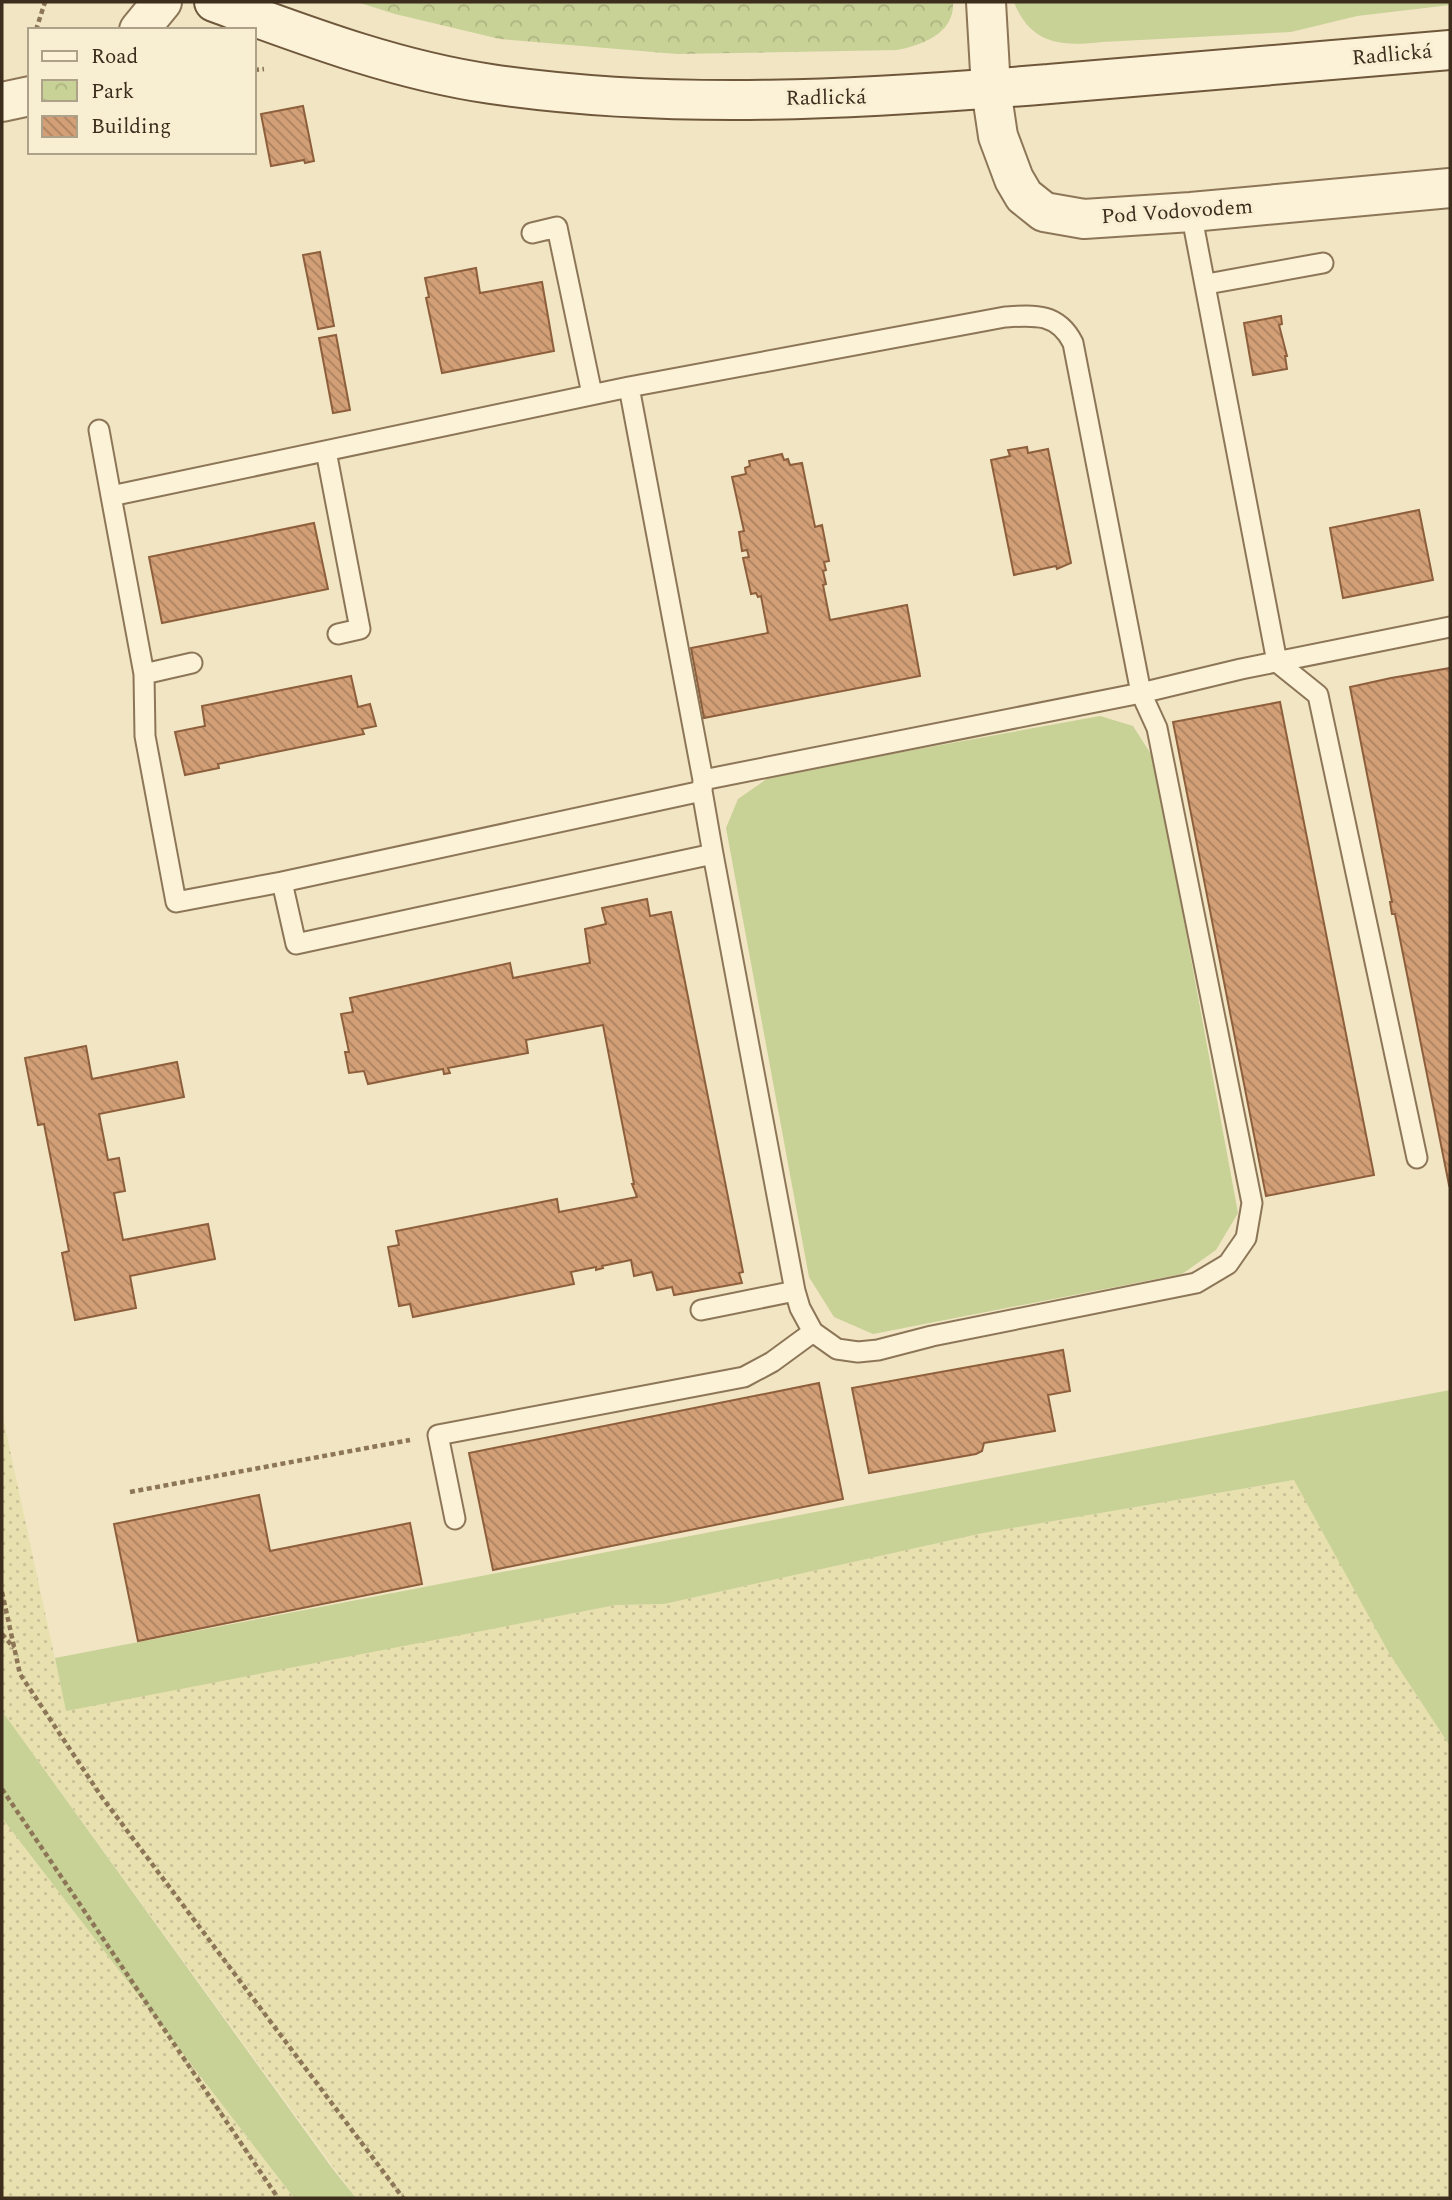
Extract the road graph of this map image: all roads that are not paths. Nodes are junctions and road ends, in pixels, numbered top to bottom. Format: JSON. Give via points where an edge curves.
{"nodes":[{"id":1,"x":162,"y":2,"type":"edge"},
{"id":2,"x":214,"y":2,"type":"edge"},
{"id":3,"x":986,"y":2,"type":"edge"},
{"id":4,"x":141,"y":28,"type":"edge"},
{"id":5,"x":1450,"y":50,"type":"edge"},
{"id":6,"x":990,"y":89,"type":"junction"},
{"id":7,"x":28,"y":96,"type":"edge"},
{"id":8,"x":2,"y":102,"type":"edge"},
{"id":9,"x":1450,"y":188,"type":"edge"},
{"id":10,"x":1191,"y":212,"type":"junction"},
{"id":11,"x":532,"y":233,"type":"dead end"},
{"id":12,"x":1323,"y":263,"type":"dead end"},
{"id":13,"x":1207,"y":285,"type":"junction"},
{"id":14,"x":629,"y":387,"type":"junction"},
{"id":15,"x":592,"y":394,"type":"junction"},
{"id":16,"x":99,"y":430,"type":"dead end"},
{"id":17,"x":326,"y":451,"type":"junction"},
{"id":18,"x":111,"y":496,"type":"junction"},
{"id":19,"x":1450,"y":627,"type":"edge"},
{"id":20,"x":338,"y":634,"type":"dead end"},
{"id":21,"x":1277,"y":662,"type":"junction"},
{"id":22,"x":192,"y":663,"type":"dead end"},
{"id":23,"x":144,"y":674,"type":"junction"},
{"id":24,"x":1141,"y":692,"type":"junction"},
{"id":25,"x":702,"y":785,"type":"junction"},
{"id":26,"x":713,"y":854,"type":"junction"},
{"id":27,"x":282,"y":882,"type":"junction"},
{"id":28,"x":1417,"y":1158,"type":"dead end"},
{"id":29,"x":795,"y":1291,"type":"junction"},
{"id":30,"x":701,"y":1310,"type":"dead end"},
{"id":31,"x":813,"y":1332,"type":"junction"},
{"id":32,"x":455,"y":1520,"type":"dead end"}],
"edges":[{"from":1,"to":4,"type":"main road"},
{"from":2,"to":6,"type":"main road","name":"Radlická","via":[[416,69],[560,92],[631,98],[859,98]]},
{"from":3,"to":6,"type":"main road","name":"Pod Vodovodem"},
{"from":5,"to":6,"type":"main road","name":"Radlická"},
{"from":6,"to":10,"type":"main road","name":"Pod Vodovodem","via":[[1005,156],[1024,196],[1034,206],[1084,219]]},
{"from":7,"to":8,"type":"main road"},
{"from":9,"to":10,"type":"main road","name":"Pod Vodovodem"},
{"from":10,"to":13,"type":"lane"},
{"from":11,"to":15,"type":"lane","via":[[557,227]]},
{"from":12,"to":13,"type":"lane"},
{"from":13,"to":21,"type":"lane"},
{"from":14,"to":15,"type":"lane"},
{"from":14,"to":24,"type":"lane","via":[[1005,317],[1055,321],[1073,343]]},
{"from":14,"to":25,"type":"lane"},
{"from":15,"to":17,"type":"lane"},
{"from":16,"to":18,"type":"lane"},
{"from":17,"to":18,"type":"lane"},
{"from":17,"to":20,"type":"lane","via":[[360,629]]},
{"from":18,"to":23,"type":"lane"},
{"from":19,"to":21,"type":"lane"},
{"from":21,"to":24,"type":"lane"},
{"from":21,"to":28,"type":"lane","via":[[1318,695]]},
{"from":22,"to":23,"type":"lane"},
{"from":23,"to":27,"type":"lane","via":[[145,736],[176,901]]},
{"from":24,"to":25,"type":"lane"},
{"from":24,"to":31,"type":"lane","via":[[1157,728],[1252,1203],[1246,1238],[1228,1264],[1196,1283],[878,1350],[837,1349]]},
{"from":25,"to":26,"type":"lane"},
{"from":25,"to":27,"type":"lane"},
{"from":26,"to":27,"type":"lane","via":[[296,944]]},
{"from":26,"to":29,"type":"lane"},
{"from":29,"to":30,"type":"lane"},
{"from":29,"to":31,"type":"lane"},
{"from":31,"to":32,"type":"lane","via":[[744,1377],[438,1435]]}]}
